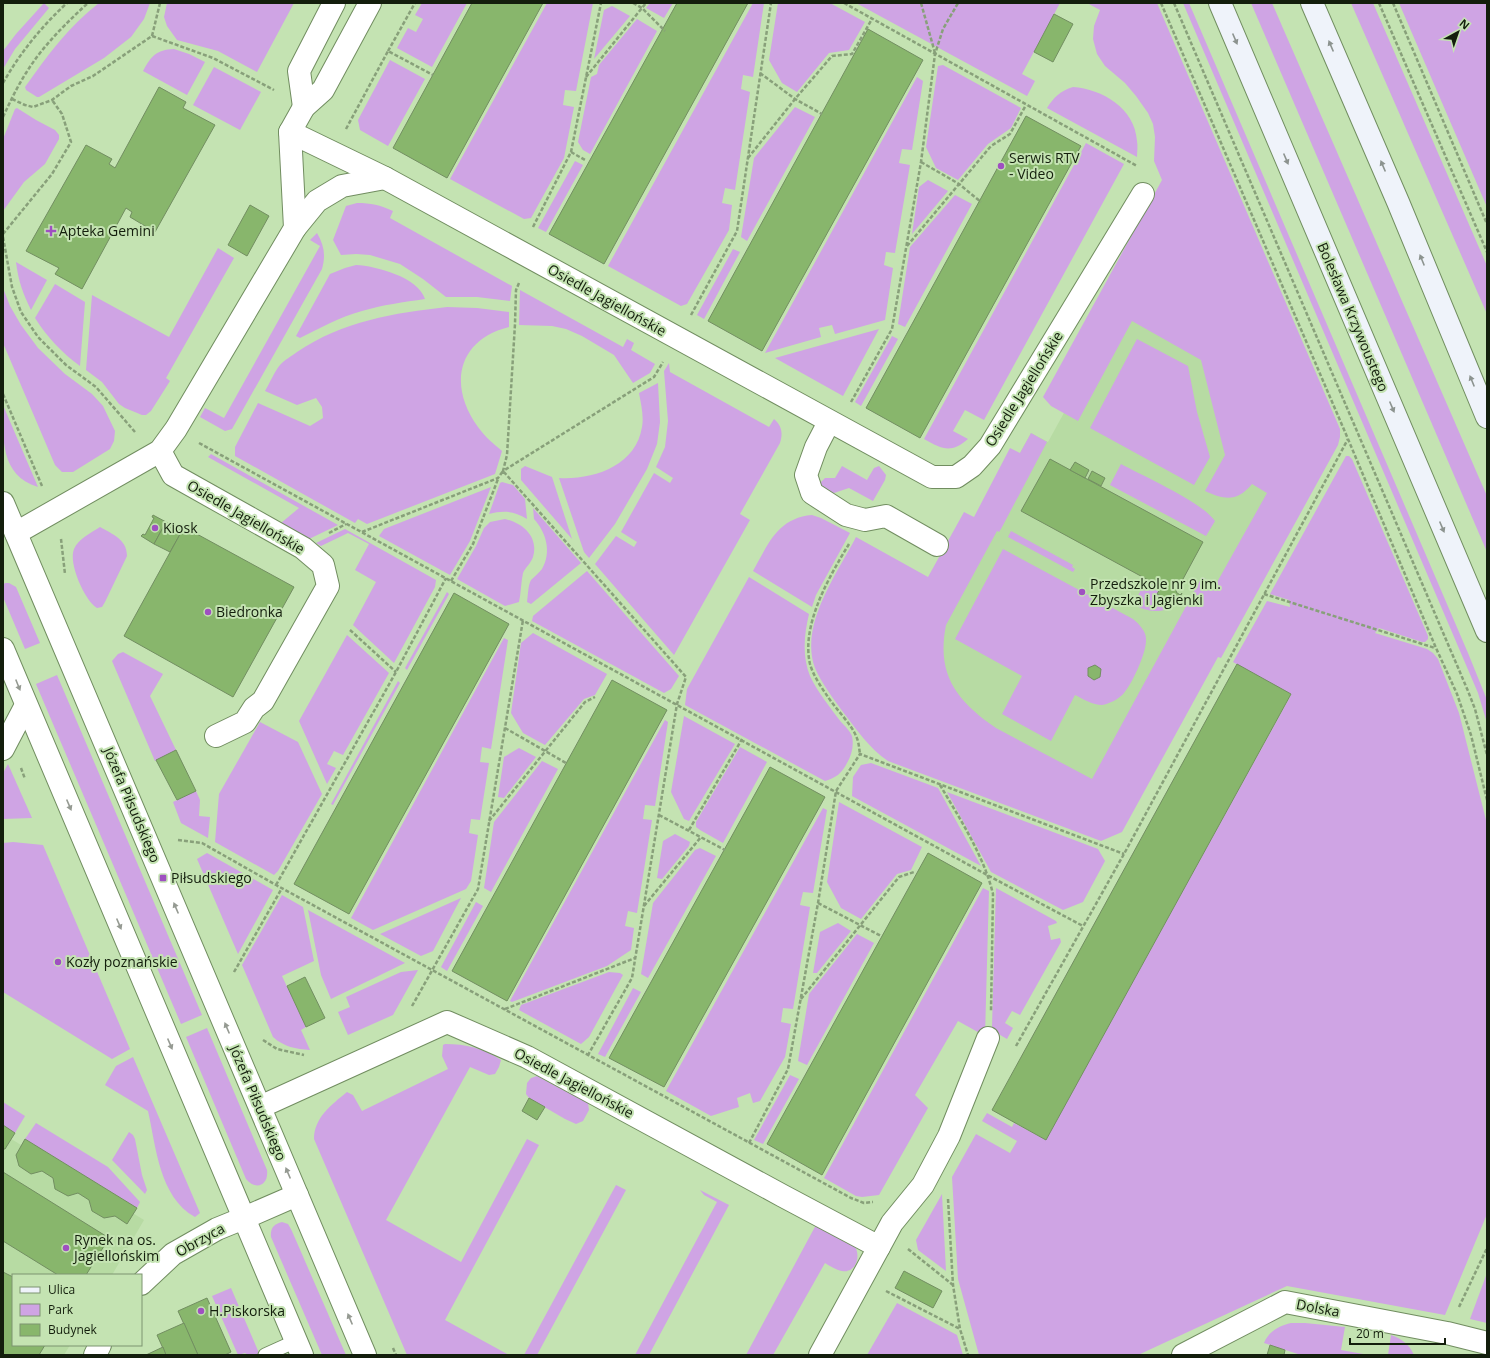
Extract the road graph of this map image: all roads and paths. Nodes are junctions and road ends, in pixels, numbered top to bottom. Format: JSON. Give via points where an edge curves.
{"nodes":[{"id":1,"x":67,"y":3,"type":"edge"},
{"id":2,"x":88,"y":3,"type":"edge"},
{"id":3,"x":160,"y":3,"type":"edge"},
{"id":4,"x":334,"y":3,"type":"edge"},
{"id":5,"x":370,"y":3,"type":"edge"},
{"id":6,"x":415,"y":3,"type":"edge"},
{"id":7,"x":601,"y":3,"type":"edge"},
{"id":8,"x":633,"y":3,"type":"edge"},
{"id":9,"x":646,"y":3,"type":"edge"},
{"id":10,"x":771,"y":3,"type":"edge"},
{"id":11,"x":844,"y":3,"type":"edge"},
{"id":12,"x":921,"y":3,"type":"edge"},
{"id":13,"x":958,"y":3,"type":"edge"},
{"id":14,"x":1161,"y":3,"type":"edge"},
{"id":15,"x":1174,"y":3,"type":"edge"},
{"id":16,"x":1220,"y":3,"type":"edge"},
{"id":17,"x":1312,"y":3,"type":"edge"},
{"id":18,"x":1379,"y":3,"type":"edge"},
{"id":19,"x":1393,"y":3,"type":"edge"},
{"id":20,"x":642,"y":8,"type":"junction"},
{"id":21,"x":872,"y":19,"type":"junction"},
{"id":22,"x":665,"y":31,"type":"dead end"},
{"id":23,"x":152,"y":36,"type":"junction"},
{"id":24,"x":931,"y":44,"type":"dead end"},
{"id":25,"x":388,"y":51,"type":"junction"},
{"id":26,"x":935,"y":54,"type":"junction"},
{"id":27,"x":214,"y":58,"type":"dead end"},
{"id":28,"x":760,"y":73,"type":"junction"},
{"id":29,"x":433,"y":75,"type":"dead end"},
{"id":30,"x":585,"y":77,"type":"junction"},
{"id":31,"x":3,"y":83,"type":"edge"},
{"id":32,"x":12,"y":98,"type":"junction"},
{"id":33,"x":795,"y":99,"type":"junction"},
{"id":34,"x":52,"y":100,"type":"junction"},
{"id":35,"x":1026,"y":105,"type":"junction"},
{"id":36,"x":304,"y":107,"type":"junction"},
{"id":37,"x":822,"y":114,"type":"dead end"},
{"id":38,"x":3,"y":118,"type":"edge"},
{"id":39,"x":346,"y":130,"type":"dead end"},
{"id":40,"x":290,"y":132,"type":"junction"},
{"id":41,"x":571,"y":152,"type":"junction"},
{"id":42,"x":748,"y":159,"type":"junction"},
{"id":43,"x":585,"y":160,"type":"dead end"},
{"id":44,"x":920,"y":162,"type":"junction"},
{"id":45,"x":385,"y":178,"type":"junction"},
{"id":46,"x":959,"y":184,"type":"junction"},
{"id":47,"x":1143,"y":194,"type":"joint"},
{"id":48,"x":981,"y":202,"type":"dead end"},
{"id":49,"x":1487,"y":224,"type":"edge"},
{"id":50,"x":295,"y":228,"type":"junction"},
{"id":51,"x":3,"y":236,"type":"edge"},
{"id":52,"x":906,"y":246,"type":"junction"},
{"id":53,"x":1487,"y":252,"type":"edge"},
{"id":54,"x":526,"y":256,"type":"junction"},
{"id":55,"x":678,"y":339,"type":"junction"},
{"id":56,"x":3,"y":394,"type":"edge"},
{"id":57,"x":850,"y":405,"type":"dead end"},
{"id":58,"x":1487,"y":417,"type":"edge"},
{"id":59,"x":830,"y":422,"type":"junction"},
{"id":60,"x":137,"y":434,"type":"dead end"},
{"id":61,"x":1348,"y":439,"type":"junction"},
{"id":62,"x":195,"y":440,"type":"dead end"},
{"id":63,"x":160,"y":451,"type":"junction"},
{"id":64,"x":502,"y":471,"type":"junction"},
{"id":65,"x":498,"y":478,"type":"junction"},
{"id":66,"x":44,"y":491,"type":"dead end"},
{"id":67,"x":3,"y":503,"type":"edge"},
{"id":68,"x":865,"y":520,"type":"junction"},
{"id":69,"x":362,"y":532,"type":"junction"},
{"id":70,"x":9,"y":536,"type":"edge"},
{"id":71,"x":61,"y":538,"type":"dead end"},
{"id":72,"x":937,"y":545,"type":"dead end"},
{"id":73,"x":65,"y":574,"type":"dead end"},
{"id":74,"x":446,"y":578,"type":"junction"},
{"id":75,"x":451,"y":581,"type":"junction"},
{"id":76,"x":1264,"y":594,"type":"junction"},
{"id":77,"x":522,"y":620,"type":"junction"},
{"id":78,"x":350,"y":630,"type":"dead end"},
{"id":79,"x":1487,"y":631,"type":"edge"},
{"id":80,"x":1436,"y":648,"type":"junction"},
{"id":81,"x":3,"y":649,"type":"edge"},
{"id":82,"x":396,"y":672,"type":"junction"},
{"id":83,"x":595,"y":697,"type":"dead end"},
{"id":84,"x":677,"y":704,"type":"junction"},
{"id":85,"x":26,"y":705,"type":"junction"},
{"id":86,"x":505,"y":728,"type":"junction"},
{"id":87,"x":216,"y":736,"type":"dead end"},
{"id":88,"x":742,"y":739,"type":"junction"},
{"id":89,"x":3,"y":749,"type":"edge"},
{"id":90,"x":544,"y":751,"type":"junction"},
{"id":91,"x":860,"y":754,"type":"junction"},
{"id":92,"x":1487,"y":755,"type":"edge"},
{"id":93,"x":566,"y":763,"type":"dead end"},
{"id":94,"x":940,"y":785,"type":"junction"},
{"id":95,"x":836,"y":791,"type":"junction"},
{"id":96,"x":1487,"y":800,"type":"edge"},
{"id":97,"x":659,"y":814,"type":"junction"},
{"id":98,"x":489,"y":821,"type":"junction"},
{"id":99,"x":689,"y":830,"type":"junction"},
{"id":100,"x":701,"y":837,"type":"junction"},
{"id":101,"x":178,"y":840,"type":"dead end"},
{"id":102,"x":725,"y":850,"type":"dead end"},
{"id":103,"x":1124,"y":854,"type":"junction"},
{"id":104,"x":914,"y":872,"type":"dead end"},
{"id":105,"x":989,"y":876,"type":"junction"},
{"id":106,"x":276,"y":885,"type":"junction"},
{"id":107,"x":282,"y":888,"type":"junction"},
{"id":108,"x":818,"y":903,"type":"junction"},
{"id":109,"x":644,"y":906,"type":"junction"},
{"id":110,"x":860,"y":925,"type":"junction"},
{"id":111,"x":1083,"y":926,"type":"junction"},
{"id":112,"x":880,"y":936,"type":"dead end"},
{"id":113,"x":635,"y":957,"type":"junction"},
{"id":114,"x":433,"y":970,"type":"junction"},
{"id":115,"x":234,"y":972,"type":"dead end"},
{"id":116,"x":800,"y":999,"type":"junction"},
{"id":117,"x":411,"y":1008,"type":"dead end"},
{"id":118,"x":505,"y":1009,"type":"junction"},
{"id":119,"x":260,"y":1038,"type":"dead end"},
{"id":120,"x":988,"y":1038,"type":"joint"},
{"id":121,"x":1016,"y":1046,"type":"dead end"},
{"id":122,"x":311,"y":1055,"type":"dead end"},
{"id":123,"x":588,"y":1055,"type":"junction"},
{"id":124,"x":260,"y":1107,"type":"junction"},
{"id":125,"x":749,"y":1143,"type":"junction"},
{"id":126,"x":947,"y":1194,"type":"dead end"},
{"id":127,"x":297,"y":1195,"type":"junction"},
{"id":128,"x":244,"y":1218,"type":"junction"},
{"id":129,"x":892,"y":1223,"type":"junction"},
{"id":130,"x":879,"y":1247,"type":"junction"},
{"id":131,"x":1487,"y":1248,"type":"edge"},
{"id":132,"x":142,"y":1283,"type":"edge"},
{"id":133,"x":953,"y":1285,"type":"junction"},
{"id":134,"x":880,"y":1287,"type":"dead end"},
{"id":135,"x":960,"y":1329,"type":"junction"},
{"id":136,"x":1447,"y":1333,"type":"junction"},
{"id":137,"x":1487,"y":1343,"type":"edge"},
{"id":138,"x":100,"y":1346,"type":"edge"},
{"id":139,"x":299,"y":1348,"type":"edge"},
{"id":140,"x":95,"y":1355,"type":"edge"},
{"id":141,"x":265,"y":1355,"type":"edge"},
{"id":142,"x":365,"y":1355,"type":"edge"},
{"id":143,"x":820,"y":1355,"type":"edge"},
{"id":144,"x":968,"y":1355,"type":"edge"},
{"id":145,"x":1182,"y":1355,"type":"edge"}],
"edges":[{"from":1,"to":31,"type":"path","via":[[35,36],[12,66]]},
{"from":2,"to":32,"type":"path","via":[[49,43],[27,72]]},
{"from":3,"to":23,"type":"path"},
{"from":4,"to":36,"type":"street","via":[[299,71]]},
{"from":5,"to":36,"type":"street","via":[[323,90]]},
{"from":6,"to":25,"type":"path"},
{"from":7,"to":30,"type":"path"},
{"from":8,"to":20,"type":"path"},
{"from":9,"to":20,"type":"path"},
{"from":10,"to":28,"type":"path"},
{"from":11,"to":21,"type":"path"},
{"from":12,"to":26,"type":"path"},
{"from":13,"to":26,"type":"path","via":[[944,29]]},
{"from":14,"to":61,"type":"path"},
{"from":15,"to":92,"type":"path","via":[[1468,691]]},
{"from":16,"to":79,"type":"main road","name":"Bolesława Krzywoustego","one_way":true},
{"from":58,"to":17,"type":"main road","one_way":true},
{"from":18,"to":53,"type":"path"},
{"from":19,"to":49,"type":"path"},
{"from":20,"to":22,"type":"path"},
{"from":20,"to":30,"type":"path"},
{"from":21,"to":26,"type":"path"},
{"from":21,"to":33,"type":"path","via":[[852,54],[832,56]]},
{"from":23,"to":27,"type":"path"},
{"from":23,"to":34,"type":"path"},
{"from":24,"to":26,"type":"path"},
{"from":25,"to":29,"type":"path"},
{"from":25,"to":39,"type":"path"},
{"from":26,"to":35,"type":"path"},
{"from":26,"to":44,"type":"path"},
{"from":28,"to":33,"type":"path"},
{"from":28,"to":42,"type":"path"},
{"from":30,"to":41,"type":"path"},
{"from":32,"to":34,"type":"path","via":[[25,106],[34,107]]},
{"from":32,"to":38,"type":"path"},
{"from":33,"to":37,"type":"path"},
{"from":33,"to":42,"type":"path"},
{"from":34,"to":51,"type":"path","via":[[62,114],[71,142],[52,174]]},
{"from":35,"to":46,"type":"path","via":[[1010,134],[991,146]]},
{"from":35,"to":47,"type":"path","via":[[1151,174]]},
{"from":36,"to":40,"type":"street"},
{"from":40,"to":45,"type":"street","name":"Osiedle Jagiellońskie"},
{"from":40,"to":50,"type":"street"},
{"from":41,"to":43,"type":"path"},
{"from":41,"to":54,"type":"path","via":[[531,231]]},
{"from":42,"to":55,"type":"path","via":[[737,231]]},
{"from":44,"to":46,"type":"path"},
{"from":44,"to":52,"type":"path"},
{"from":45,"to":50,"type":"street","via":[[342,186],[317,201]]},
{"from":45,"to":54,"type":"street","name":"Osiedle Jagiellońskie"},
{"from":46,"to":48,"type":"path"},
{"from":46,"to":52,"type":"path"},
{"from":47,"to":59,"type":"street","name":"Osiedle Jagiellońskie","via":[[990,446],[972,466],[956,477],[932,477]]},
{"from":50,"to":63,"type":"street","via":[[176,429]]},
{"from":51,"to":60,"type":"path","via":[[12,287],[21,312],[38,337],[66,365],[96,387]]},
{"from":52,"to":57,"type":"path","via":[[892,328]]},
{"from":54,"to":55,"type":"street","name":"Osiedle Jagiellońskie"},
{"from":54,"to":64,"type":"path","via":[[524,271],[516,290],[507,455]]},
{"from":55,"to":59,"type":"street","name":"Osiedle Jagiellońskie"},
{"from":55,"to":64,"type":"path","via":[[654,377]]},
{"from":56,"to":66,"type":"path"},
{"from":59,"to":68,"type":"street","via":[[816,447],[806,474],[812,493],[846,515]]},
{"from":61,"to":76,"type":"path"},
{"from":61,"to":80,"type":"path"},
{"from":62,"to":69,"type":"path"},
{"from":63,"to":70,"type":"street"},
{"from":63,"to":87,"type":"street","name":"Osiedle Jagiellońskie","via":[[173,475],[302,548],[323,565],[328,586],[263,701],[254,708],[245,722]]},
{"from":64,"to":65,"type":"path"},
{"from":64,"to":84,"type":"path","via":[[686,677]]},
{"from":65,"to":69,"type":"path"},
{"from":65,"to":75,"type":"path","via":[[473,544]]},
{"from":67,"to":70,"type":"street","name":"Józefa Piłsudskiego"},
{"from":68,"to":72,"type":"street","via":[[886,516]]},
{"from":68,"to":91,"type":"path","via":[[848,545],[820,597],[809,634],[808,652],[810,666],[818,680],[856,736]]},
{"from":69,"to":74,"type":"path"},
{"from":124,"to":70,"type":"street","name":"Józefa Piłsudskiego","one_way":true},
{"from":71,"to":73,"type":"path"},
{"from":74,"to":75,"type":"path"},
{"from":74,"to":82,"type":"path"},
{"from":75,"to":77,"type":"path"},
{"from":76,"to":80,"type":"path"},
{"from":76,"to":103,"type":"path"},
{"from":77,"to":84,"type":"path"},
{"from":77,"to":86,"type":"path"},
{"from":78,"to":82,"type":"path"},
{"from":80,"to":96,"type":"path","via":[[1464,713]]},
{"from":81,"to":85,"type":"street","one_way":true},
{"from":82,"to":106,"type":"path"},
{"from":83,"to":90,"type":"path","via":[[585,702]]},
{"from":84,"to":88,"type":"path"},
{"from":84,"to":97,"type":"path"},
{"from":85,"to":89,"type":"street"},
{"from":85,"to":128,"type":"street","one_way":true},
{"from":86,"to":90,"type":"path"},
{"from":86,"to":98,"type":"path"},
{"from":88,"to":95,"type":"path"},
{"from":88,"to":99,"type":"path"},
{"from":90,"to":93,"type":"path"},
{"from":90,"to":98,"type":"path"},
{"from":91,"to":94,"type":"path"},
{"from":91,"to":95,"type":"path"},
{"from":94,"to":103,"type":"path"},
{"from":94,"to":105,"type":"path"},
{"from":95,"to":105,"type":"path"},
{"from":95,"to":108,"type":"path"},
{"from":97,"to":99,"type":"path"},
{"from":97,"to":109,"type":"path"},
{"from":98,"to":114,"type":"path","via":[[478,889]]},
{"from":99,"to":100,"type":"path"},
{"from":100,"to":102,"type":"path"},
{"from":100,"to":109,"type":"path"},
{"from":101,"to":106,"type":"path","via":[[202,843]]},
{"from":103,"to":111,"type":"path"},
{"from":104,"to":110,"type":"path","via":[[899,877]]},
{"from":105,"to":111,"type":"path"},
{"from":105,"to":120,"type":"path","via":[[994,894],[991,1020]]},
{"from":106,"to":107,"type":"path"},
{"from":107,"to":114,"type":"path"},
{"from":107,"to":115,"type":"path"},
{"from":108,"to":110,"type":"path"},
{"from":108,"to":116,"type":"path"},
{"from":109,"to":113,"type":"path"},
{"from":110,"to":112,"type":"path"},
{"from":110,"to":116,"type":"path"},
{"from":111,"to":121,"type":"path"},
{"from":113,"to":118,"type":"path"},
{"from":113,"to":123,"type":"path","via":[[632,978]]},
{"from":114,"to":117,"type":"path"},
{"from":114,"to":118,"type":"path"},
{"from":116,"to":125,"type":"path","via":[[788,1069]]},
{"from":118,"to":123,"type":"path"},
{"from":119,"to":122,"type":"path","via":[[277,1049],[303,1056]]},
{"from":120,"to":129,"type":"street","via":[[949,1136],[923,1185]]},
{"from":123,"to":125,"type":"path"},
{"from":127,"to":124,"type":"street","name":"Józefa Piłsudskiego","one_way":true},
{"from":124,"to":130,"type":"street","name":"Osiedle Jagiellońskie","via":[[447,1022],[527,1057]]},
{"from":125,"to":129,"type":"path","via":[[852,1198],[864,1203],[879,1201]]},
{"from":126,"to":133,"type":"path"},
{"from":127,"to":128,"type":"street"},
{"from":142,"to":127,"type":"street","name":"Józefa Piłsudskiego","one_way":true},
{"from":128,"to":132,"type":"street","name":"Obrzyca","via":[[217,1229],[173,1254]]},
{"from":128,"to":139,"type":"street"},
{"from":129,"to":130,"type":"street"},
{"from":129,"to":133,"type":"path","via":[[903,1245]]},
{"from":130,"to":143,"type":"street"},
{"from":131,"to":136,"type":"path"},
{"from":133,"to":135,"type":"path"},
{"from":134,"to":135,"type":"path"},
{"from":135,"to":144,"type":"path"},
{"from":136,"to":137,"type":"street","name":"Dolska"},
{"from":136,"to":145,"type":"street","name":"Dolska","via":[[1285,1302]]},
{"from":138,"to":140,"type":"street"},
{"from":139,"to":141,"type":"lane"}]}
